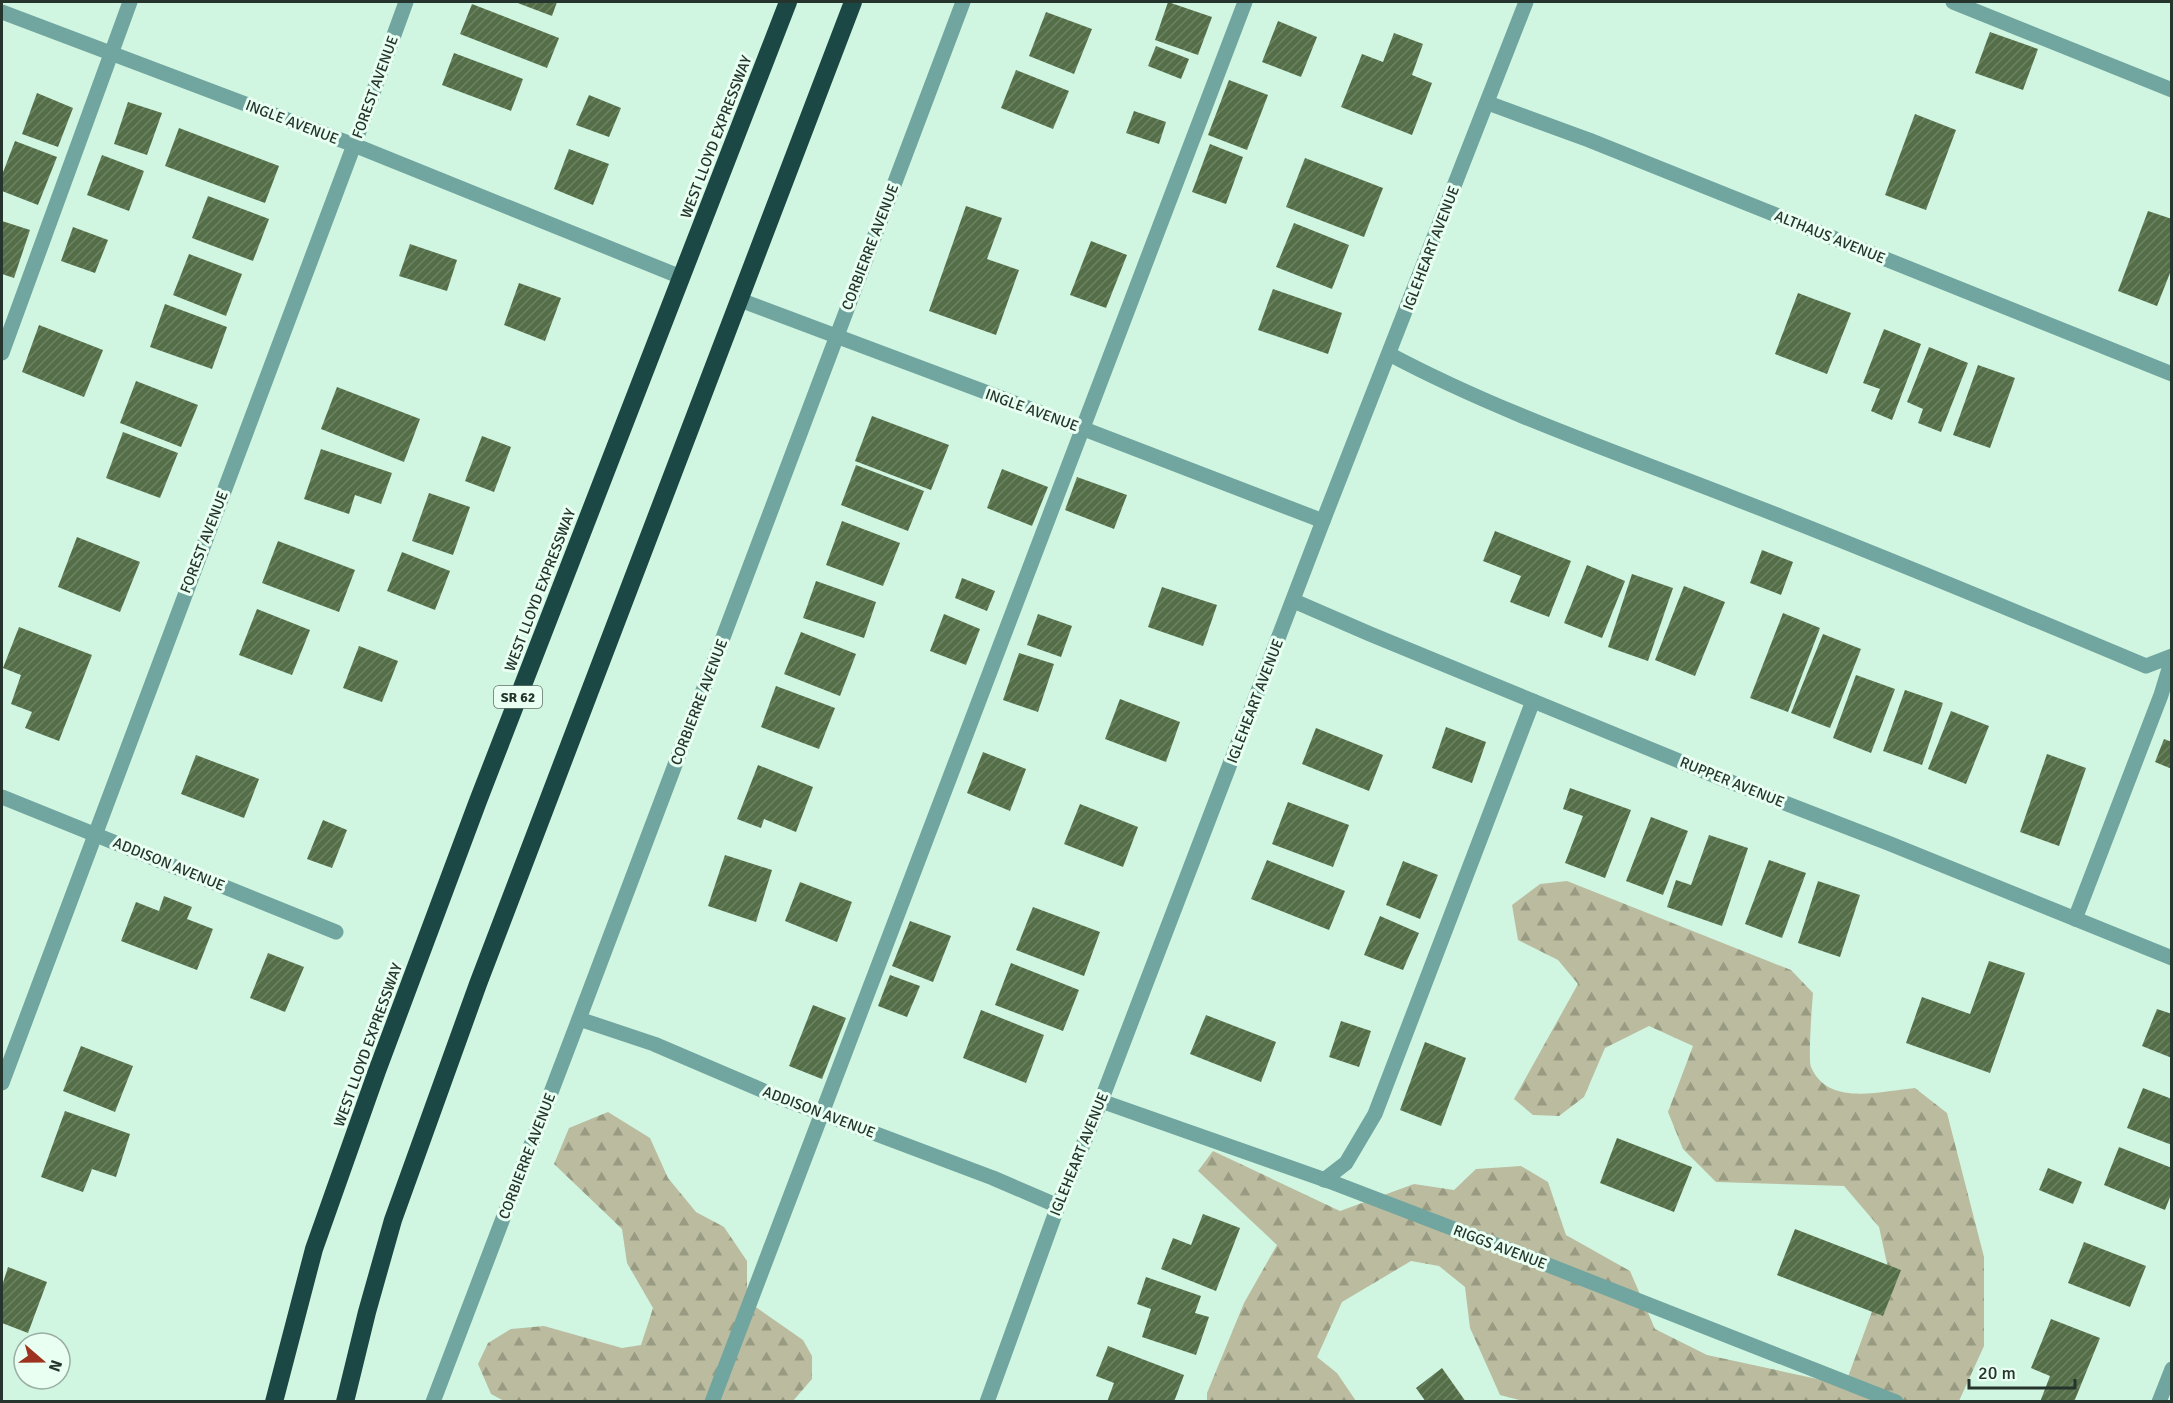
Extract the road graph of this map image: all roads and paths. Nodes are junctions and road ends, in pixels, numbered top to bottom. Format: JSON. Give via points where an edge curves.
{"nodes":[{"id":1,"x":130,"y":2,"type":"edge"},
{"id":2,"x":406,"y":2,"type":"edge"},
{"id":3,"x":788,"y":2,"type":"edge"},
{"id":4,"x":853,"y":2,"type":"edge"},
{"id":5,"x":963,"y":2,"type":"edge"},
{"id":6,"x":1245,"y":2,"type":"edge"},
{"id":7,"x":1526,"y":2,"type":"edge"},
{"id":8,"x":1953,"y":2,"type":"edge"},
{"id":9,"x":2,"y":12,"type":"edge"},
{"id":10,"x":111,"y":53,"type":"junction"},
{"id":11,"x":2172,"y":90,"type":"edge"},
{"id":12,"x":1488,"y":103,"type":"junction"},
{"id":13,"x":354,"y":145,"type":"junction"},
{"id":14,"x":681,"y":278,"type":"junction"},
{"id":15,"x":740,"y":300,"type":"junction"},
{"id":16,"x":837,"y":337,"type":"junction"},
{"id":17,"x":2,"y":352,"type":"edge"},
{"id":18,"x":1389,"y":354,"type":"junction"},
{"id":19,"x":2172,"y":374,"type":"edge"},
{"id":20,"x":1083,"y":429,"type":"junction"},
{"id":21,"x":1323,"y":521,"type":"junction"},
{"id":22,"x":1294,"y":601,"type":"junction"},
{"id":23,"x":2172,"y":658,"type":"edge"},
{"id":24,"x":1533,"y":701,"type":"junction"},
{"id":25,"x":2,"y":797,"type":"edge"},
{"id":26,"x":94,"y":834,"type":"junction"},
{"id":27,"x":2075,"y":919,"type":"junction"},
{"id":28,"x":336,"y":932,"type":"dead end"},
{"id":29,"x":2172,"y":958,"type":"edge"},
{"id":30,"x":579,"y":1019,"type":"junction"},
{"id":31,"x":2,"y":1083,"type":"edge"},
{"id":32,"x":1101,"y":1101,"type":"junction"},
{"id":33,"x":823,"y":1114,"type":"junction"},
{"id":34,"x":1324,"y":1180,"type":"junction"},
{"id":35,"x":1058,"y":1206,"type":"junction"},
{"id":36,"x":2172,"y":1370,"type":"edge"},
{"id":37,"x":274,"y":1401,"type":"edge"},
{"id":38,"x":345,"y":1401,"type":"edge"},
{"id":39,"x":433,"y":1401,"type":"edge"},
{"id":40,"x":712,"y":1401,"type":"edge"},
{"id":41,"x":987,"y":1401,"type":"edge"},
{"id":42,"x":1896,"y":1401,"type":"edge"},
{"id":43,"x":2159,"y":1401,"type":"edge"}],
"edges":[{"from":1,"to":10,"type":"street"},
{"from":2,"to":13,"type":"street","name":"FOREST AVENUE"},
{"from":3,"to":14,"type":"highway","name":"WEST LLOYD EXPRESSWAY","number":"SR 62"},
{"from":4,"to":15,"type":"highway"},
{"from":5,"to":16,"type":"street","name":"CORBIERRE AVENUE"},
{"from":6,"to":20,"type":"street"},
{"from":7,"to":12,"type":"street","name":"IGLEHEART AVENUE"},
{"from":8,"to":11,"type":"street"},
{"from":9,"to":10,"type":"street","name":"INGLE AVENUE"},
{"from":10,"to":13,"type":"street","name":"INGLE AVENUE"},
{"from":10,"to":17,"type":"street"},
{"from":12,"to":18,"type":"street","name":"IGLEHEART AVENUE"},
{"from":12,"to":19,"type":"street","name":"ALTHAUS AVENUE","via":[[1600,144]]},
{"from":13,"to":14,"type":"street","name":"INGLE AVENUE"},
{"from":13,"to":26,"type":"street","name":"FOREST AVENUE"},
{"from":14,"to":37,"type":"highway","name":"WEST LLOYD EXPRESSWAY","number":"SR 62","via":[[377,1071],[314,1249]]},
{"from":15,"to":16,"type":"street","name":"INGLE AVENUE"},
{"from":15,"to":38,"type":"highway","via":[[486,962],[393,1220]]},
{"from":16,"to":20,"type":"street","name":"INGLE AVENUE"},
{"from":16,"to":30,"type":"street","name":"CORBIERRE AVENUE"},
{"from":18,"to":21,"type":"street","name":"IGLEHEART AVENUE"},
{"from":18,"to":23,"type":"street","via":[[1438,380],[1555,430],[2146,666]]},
{"from":20,"to":21,"type":"street","name":"INGLE AVENUE"},
{"from":20,"to":33,"type":"street"},
{"from":21,"to":22,"type":"street","name":"IGLEHEART AVENUE"},
{"from":22,"to":24,"type":"street","name":"RUPPER AVENUE"},
{"from":22,"to":32,"type":"street","name":"IGLEHEART AVENUE"},
{"from":23,"to":27,"type":"street"},
{"from":24,"to":27,"type":"street","name":"RUPPER AVENUE"},
{"from":24,"to":34,"type":"street","via":[[1375,1114],[1346,1163]]},
{"from":25,"to":26,"type":"street","name":"ADDISON AVENUE"},
{"from":26,"to":28,"type":"street","name":"ADDISON AVENUE"},
{"from":26,"to":31,"type":"street","name":"FOREST AVENUE"},
{"from":27,"to":29,"type":"street","name":"RUPPER AVENUE"},
{"from":30,"to":33,"type":"street","name":"ADDISON AVENUE","via":[[654,1044]]},
{"from":30,"to":39,"type":"street","name":"CORBIERRE AVENUE"},
{"from":32,"to":34,"type":"street","name":"RIGGS AVENUE"},
{"from":32,"to":35,"type":"street","name":"IGLEHEART AVENUE"},
{"from":33,"to":35,"type":"street","name":"ADDISON AVENUE"},
{"from":33,"to":40,"type":"street"},
{"from":34,"to":42,"type":"street","name":"RIGGS AVENUE"},
{"from":35,"to":41,"type":"street","name":"IGLEHEART AVENUE"},
{"from":36,"to":43,"type":"street"}]}
